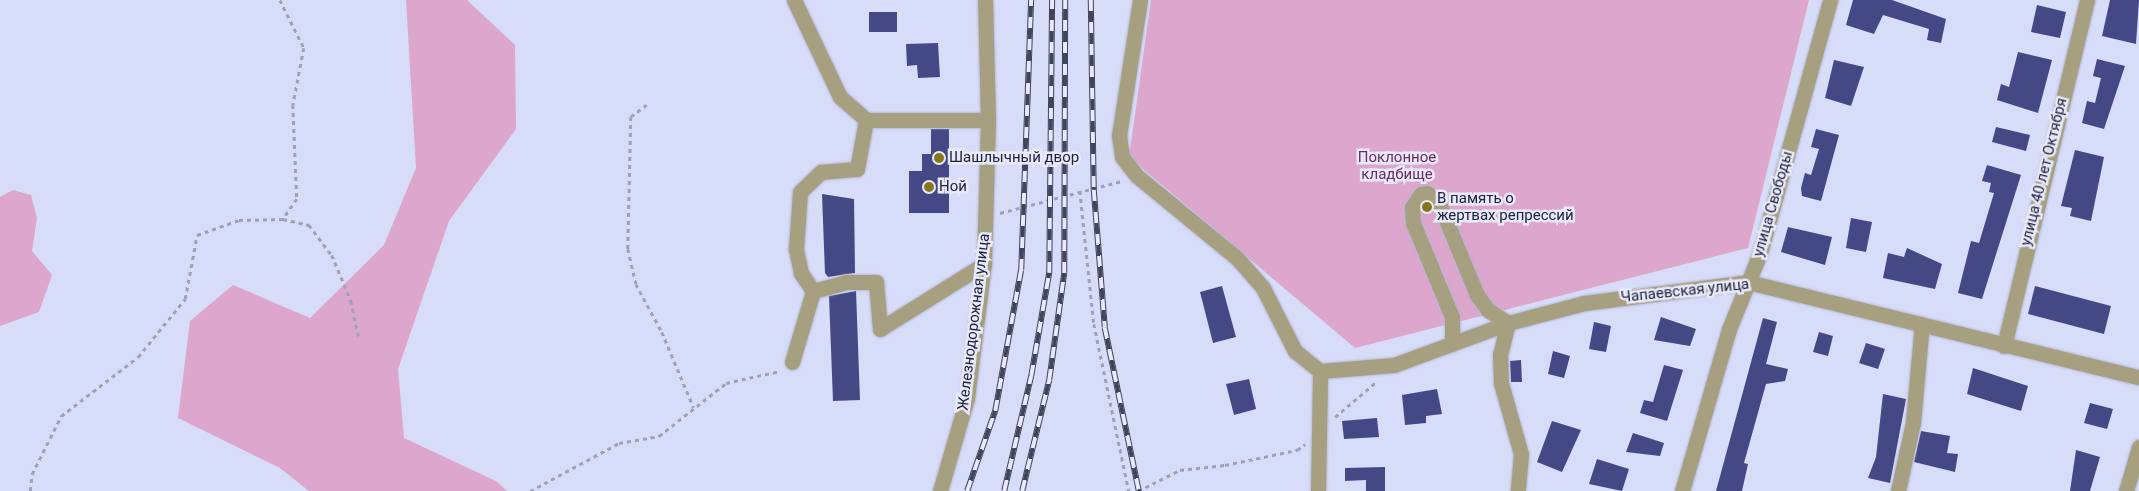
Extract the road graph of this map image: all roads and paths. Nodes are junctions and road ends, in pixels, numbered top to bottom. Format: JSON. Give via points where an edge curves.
{"nodes":[{"id":1,"x":280,"y":0,"type":"edge"},
{"id":2,"x":794,"y":0,"type":"edge"},
{"id":3,"x":985,"y":0,"type":"edge"},
{"id":4,"x":1140,"y":0,"type":"edge"},
{"id":5,"x":1830,"y":0,"type":"edge"},
{"id":6,"x":2087,"y":0,"type":"edge"},
{"id":7,"x":647,"y":105,"type":"dead end"},
{"id":8,"x":866,"y":120,"type":"junction"},
{"id":9,"x":988,"y":120,"type":"junction"},
{"id":10,"x":1137,"y":176,"type":"junction"},
{"id":11,"x":1080,"y":191,"type":"junction"},
{"id":12,"x":987,"y":217,"type":"junction"},
{"id":13,"x":283,"y":219,"type":"junction"},
{"id":14,"x":984,"y":264,"type":"junction"},
{"id":15,"x":1748,"y":282,"type":"junction"},
{"id":16,"x":813,"y":291,"type":"junction"},
{"id":17,"x":1508,"y":323,"type":"junction"},
{"id":18,"x":1922,"y":324,"type":"junction"},
{"id":19,"x":359,"y":339,"type":"dead end"},
{"id":20,"x":1452,"y":344,"type":"junction"},
{"id":21,"x":2004,"y":346,"type":"junction"},
{"id":22,"x":792,"y":362,"type":"joint"},
{"id":23,"x":1394,"y":365,"type":"junction"},
{"id":24,"x":1320,"y":372,"type":"junction"},
{"id":25,"x":2139,"y":377,"type":"edge"},
{"id":26,"x":694,"y":408,"type":"junction"},
{"id":27,"x":1318,"y":433,"type":"junction"},
{"id":28,"x":2139,"y":447,"type":"edge"},
{"id":29,"x":30,"y":491,"type":"edge"},
{"id":30,"x":530,"y":491,"type":"edge"},
{"id":31,"x":940,"y":491,"type":"edge"},
{"id":32,"x":1129,"y":491,"type":"edge"},
{"id":33,"x":1138,"y":491,"type":"edge"},
{"id":34,"x":1318,"y":491,"type":"edge"},
{"id":35,"x":1518,"y":491,"type":"edge"},
{"id":36,"x":1682,"y":491,"type":"edge"},
{"id":37,"x":1898,"y":491,"type":"edge"},
{"id":38,"x":2126,"y":491,"type":"edge"}],
"edges":[{"from":1,"to":13,"type":"path","via":[[304,48],[293,105],[296,198]]},
{"from":2,"to":8,"type":"street","via":[[840,97]]},
{"from":3,"to":9,"type":"street","name":"Железнодорожная улица"},
{"from":4,"to":10,"type":"street","via":[[1119,136],[1122,157]]},
{"from":5,"to":15,"type":"street","name":"улица Свободы"},
{"from":6,"to":21,"type":"street","name":"улица 40 лет Октября"},
{"from":7,"to":26,"type":"path","via":[[631,117],[628,249],[636,284],[662,332]]},
{"from":8,"to":9,"type":"street"},
{"from":8,"to":16,"type":"street","via":[[858,169],[821,172],[800,192],[796,249],[801,273]]},
{"from":9,"to":12,"type":"street","name":"Железнодорожная улица"},
{"from":10,"to":11,"type":"path"},
{"from":10,"to":24,"type":"street","via":[[1237,258],[1263,288],[1295,350]]},
{"from":11,"to":12,"type":"path"},
{"from":11,"to":32,"type":"path","via":[[1094,324]]},
{"from":12,"to":14,"type":"street","name":"Железнодорожная улица"},
{"from":13,"to":19,"type":"path","via":[[308,225],[332,255],[351,301]]},
{"from":13,"to":29,"type":"path","via":[[239,220],[196,235],[185,299],[138,358],[61,416],[32,474]]},
{"from":14,"to":16,"type":"street","via":[[880,329],[876,282],[847,282]]},
{"from":14,"to":31,"type":"street","name":"Железнодорожная улица","via":[[967,398]]},
{"from":15,"to":17,"type":"street","name":"Чапаевская улица","via":[[1584,303]]},
{"from":15,"to":18,"type":"street","name":"Чапаевская улица"},
{"from":15,"to":36,"type":"street","name":"улица Свободы","via":[[1729,329]]},
{"from":16,"to":22,"type":"street"},
{"from":17,"to":20,"type":"street","name":"Чапаевская улица"},
{"from":17,"to":20,"type":"street","via":[[1477,295],[1439,203],[1427,193],[1421,194],[1412,208],[1413,224],[1452,317]]},
{"from":17,"to":35,"type":"street","via":[[1500,354],[1502,383],[1522,454]]},
{"from":18,"to":21,"type":"street","name":"Чапаевская улица"},
{"from":18,"to":37,"type":"street","via":[[1913,422]]},
{"from":20,"to":23,"type":"street","name":"Чапаевская улица"},
{"from":21,"to":25,"type":"street","name":"Чапаевская улица"},
{"from":22,"to":26,"type":"path","via":[[774,376],[726,383]]},
{"from":23,"to":24,"type":"street","name":"Чапаевская улица"},
{"from":23,"to":27,"type":"path"},
{"from":24,"to":27,"type":"street"},
{"from":26,"to":30,"type":"path","via":[[659,436],[619,444]]},
{"from":27,"to":33,"type":"path","via":[[1297,450],[1180,470]]},
{"from":27,"to":34,"type":"street"},
{"from":28,"to":38,"type":"street"}]}
